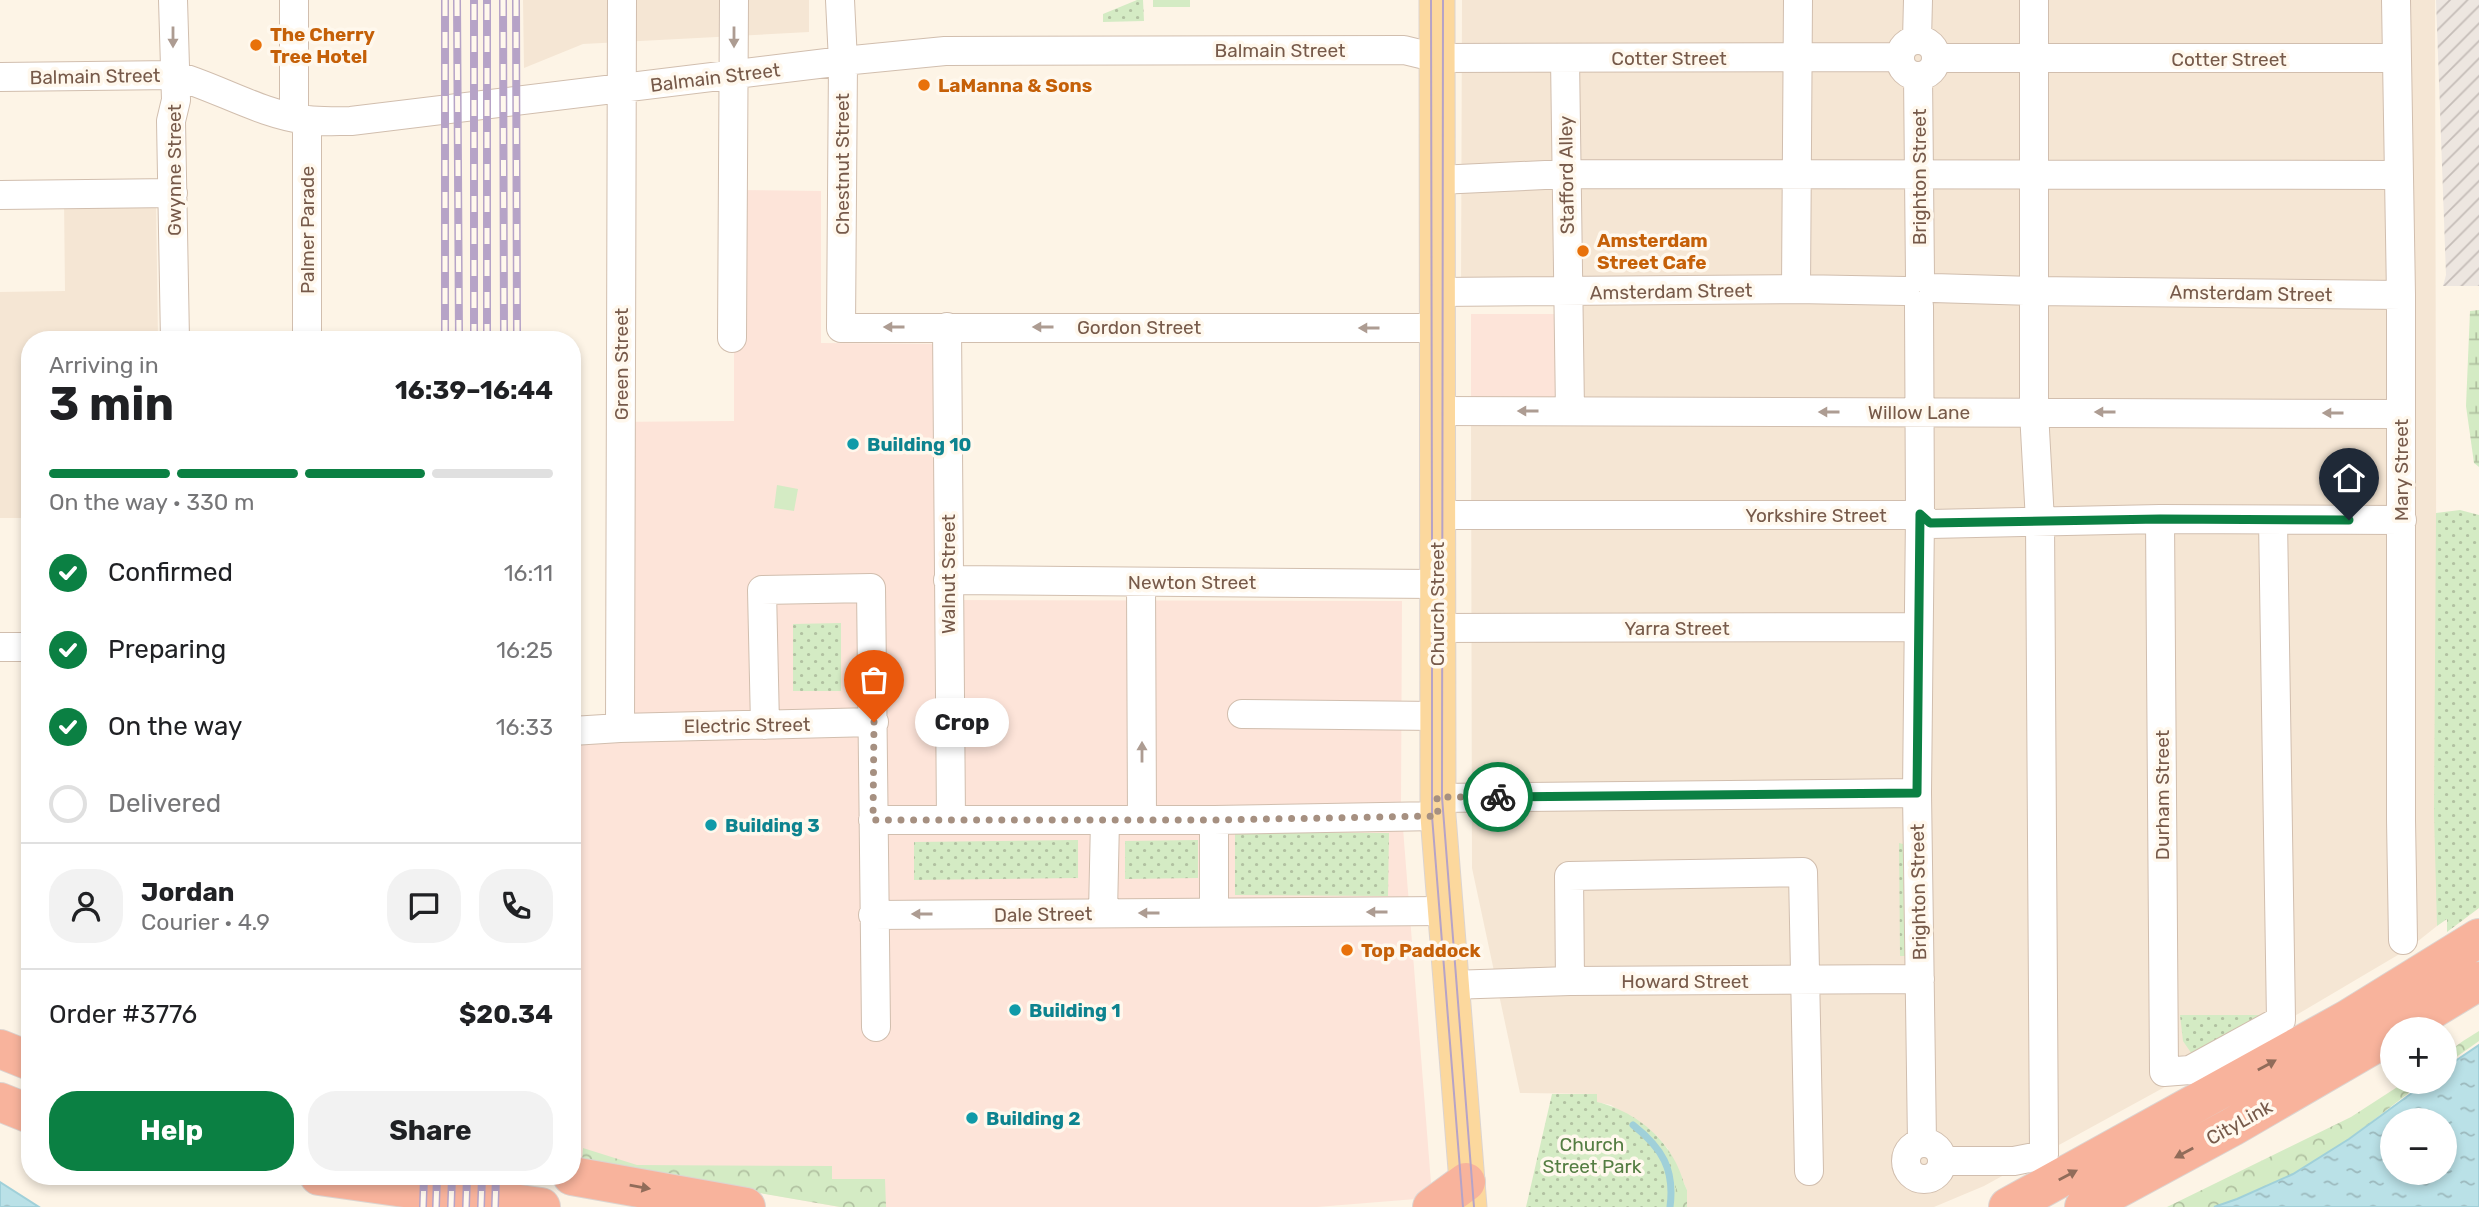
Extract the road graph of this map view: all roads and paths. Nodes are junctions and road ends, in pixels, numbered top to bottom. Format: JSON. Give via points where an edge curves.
{"nodes":[{"id":1,"x":173,"y":0,"type":"edge"},
{"id":2,"x":294,"y":0,"type":"edge"},
{"id":3,"x":622,"y":0,"type":"edge"},
{"id":4,"x":734,"y":0,"type":"edge"},
{"id":5,"x":841,"y":0,"type":"edge"},
{"id":6,"x":1437,"y":0,"type":"edge"},
{"id":7,"x":1798,"y":0,"type":"edge"},
{"id":8,"x":1918,"y":0,"type":"edge"},
{"id":9,"x":2034,"y":0,"type":"edge"},
{"id":10,"x":2396,"y":0,"type":"edge"},
{"id":11,"x":1437,"y":58,"type":"junction"},
{"id":12,"x":1565,"y":58,"type":"junction"},
{"id":13,"x":1798,"y":58,"type":"junction"},
{"id":14,"x":1918,"y":58,"type":"junction"},
{"id":15,"x":2396,"y":58,"type":"junction"},
{"id":16,"x":2033,"y":59,"type":"junction"},
{"id":17,"x":843,"y":61,"type":"junction"},
{"id":18,"x":733,"y":74,"type":"junction"},
{"id":19,"x":174,"y":75,"type":"junction"},
{"id":20,"x":0,"y":76,"type":"edge"},
{"id":21,"x":621,"y":89,"type":"junction"},
{"id":22,"x":301,"y":119,"type":"junction"},
{"id":23,"x":1566,"y":174,"type":"junction"},
{"id":24,"x":1796,"y":175,"type":"junction"},
{"id":25,"x":1919,"y":175,"type":"junction"},
{"id":26,"x":2398,"y":175,"type":"junction"},
{"id":27,"x":2035,"y":177,"type":"junction"},
{"id":28,"x":1438,"y":180,"type":"junction"},
{"id":29,"x":173,"y":193,"type":"junction"},
{"id":30,"x":0,"y":195,"type":"edge"},
{"id":31,"x":1796,"y":289,"type":"junction"},
{"id":32,"x":1919,"y":291,"type":"junction"},
{"id":33,"x":2034,"y":291,"type":"junction"},
{"id":34,"x":1437,"y":292,"type":"junction"},
{"id":35,"x":1568,"y":292,"type":"junction"},
{"id":36,"x":2401,"y":295,"type":"junction"},
{"id":37,"x":947,"y":327,"type":"junction"},
{"id":38,"x":841,"y":328,"type":"joint"},
{"id":39,"x":1437,"y":328,"type":"junction"},
{"id":40,"x":175,"y":331,"type":"edge"},
{"id":41,"x":307,"y":331,"type":"edge"},
{"id":42,"x":732,"y":338,"type":"dead end"},
{"id":43,"x":1437,"y":411,"type":"junction"},
{"id":44,"x":1570,"y":411,"type":"junction"},
{"id":45,"x":1921,"y":412,"type":"junction"},
{"id":46,"x":2034,"y":412,"type":"junction"},
{"id":47,"x":2401,"y":414,"type":"junction"},
{"id":48,"x":1920,"y":514,"type":"junction"},
{"id":49,"x":1437,"y":516,"type":"junction"},
{"id":50,"x":2160,"y":519,"type":"junction"},
{"id":51,"x":2273,"y":520,"type":"junction"},
{"id":52,"x":2402,"y":520,"type":"junction"},
{"id":53,"x":2040,"y":521,"type":"junction"},
{"id":54,"x":948,"y":580,"type":"junction"},
{"id":55,"x":1140,"y":582,"type":"junction"},
{"id":56,"x":1437,"y":584,"type":"junction"},
{"id":57,"x":1918,"y":627,"type":"junction"},
{"id":58,"x":1436,"y":628,"type":"junction"},
{"id":59,"x":0,"y":647,"type":"edge"},
{"id":60,"x":21,"y":647,"type":"edge"},
{"id":61,"x":1242,"y":714,"type":"dead end"},
{"id":62,"x":1437,"y":716,"type":"junction"},
{"id":63,"x":874,"y":722,"type":"junction"},
{"id":64,"x":765,"y":725,"type":"junction"},
{"id":65,"x":620,"y":728,"type":"junction"},
{"id":66,"x":581,"y":730,"type":"edge"},
{"id":67,"x":1917,"y":793,"type":"junction"},
{"id":68,"x":1438,"y":807,"type":"junction"},
{"id":69,"x":873,"y":820,"type":"junction"},
{"id":70,"x":951,"y":820,"type":"junction"},
{"id":71,"x":1105,"y":820,"type":"junction"},
{"id":72,"x":1142,"y":820,"type":"junction"},
{"id":73,"x":1214,"y":820,"type":"junction"},
{"id":74,"x":1445,"y":911,"type":"junction"},
{"id":75,"x":1214,"y":912,"type":"junction"},
{"id":76,"x":1103,"y":913,"type":"junction"},
{"id":77,"x":873,"y":915,"type":"junction"},
{"id":78,"x":2479,"y":939,"type":"edge"},
{"id":79,"x":2403,"y":940,"type":"dead end"},
{"id":80,"x":1806,"y":979,"type":"junction"},
{"id":81,"x":1920,"y":979,"type":"junction"},
{"id":82,"x":1570,"y":981,"type":"junction"},
{"id":83,"x":2479,"y":981,"type":"edge"},
{"id":84,"x":1450,"y":985,"type":"junction"},
{"id":85,"x":2420,"y":1017,"type":"edge"},
{"id":86,"x":876,"y":1027,"type":"dead end"},
{"id":87,"x":2380,"y":1041,"type":"edge"},
{"id":88,"x":0,"y":1049,"type":"edge"},
{"id":89,"x":21,"y":1057,"type":"edge"},
{"id":90,"x":0,"y":1102,"type":"edge"},
{"id":91,"x":21,"y":1110,"type":"edge"},
{"id":92,"x":1809,"y":1171,"type":"dead end"},
{"id":93,"x":581,"y":1178,"type":"edge"},
{"id":94,"x":383,"y":1185,"type":"edge"},
{"id":95,"x":1468,"y":1194,"type":"edge"},
{"id":96,"x":541,"y":1207,"type":"edge"},
{"id":97,"x":746,"y":1207,"type":"edge"},
{"id":98,"x":1432,"y":1207,"type":"edge"},
{"id":99,"x":2008,"y":1207,"type":"edge"},
{"id":100,"x":2084,"y":1207,"type":"edge"}],
"edges":[{"from":1,"to":19,"type":"street","name":"Gwynne Street","one_way":true},
{"from":2,"to":22,"type":"street","name":"Palmer Parade"},
{"from":3,"to":21,"type":"street","name":"Green Street"},
{"from":4,"to":18,"type":"street","one_way":true},
{"from":5,"to":17,"type":"street","name":"Chestnut Street"},
{"from":6,"to":11,"type":"main road","name":"Church Street"},
{"from":7,"to":13,"type":"street"},
{"from":8,"to":14,"type":"street","name":"Brighton Street"},
{"from":9,"to":16,"type":"street"},
{"from":10,"to":15,"type":"street","name":"Mary Street"},
{"from":11,"to":12,"type":"street","name":"Cotter Street"},
{"from":11,"to":17,"type":"street","name":"Balmain Street","via":[[1404,50],[995,50]]},
{"from":11,"to":28,"type":"main road","name":"Church Street"},
{"from":12,"to":13,"type":"street","name":"Cotter Street"},
{"from":12,"to":23,"type":"street","name":"Stafford Alley"},
{"from":13,"to":14,"type":"street","name":"Cotter Street"},
{"from":13,"to":24,"type":"street"},
{"from":14,"to":16,"type":"street","name":"Cotter Street"},
{"from":14,"to":25,"type":"street","name":"Brighton Street"},
{"from":15,"to":16,"type":"street","name":"Cotter Street"},
{"from":15,"to":26,"type":"street","name":"Mary Street"},
{"from":16,"to":27,"type":"street"},
{"from":17,"to":18,"type":"street","name":"Balmain Street"},
{"from":17,"to":38,"type":"street","name":"Chestnut Street"},
{"from":18,"to":21,"type":"street","name":"Balmain Street"},
{"from":18,"to":42,"type":"street"},
{"from":19,"to":20,"type":"street","name":"Balmain Street"},
{"from":19,"to":22,"type":"street","name":"Balmain Street"},
{"from":19,"to":29,"type":"street","name":"Gwynne Street"},
{"from":21,"to":22,"type":"street","name":"Balmain Street","via":[[351,121]]},
{"from":21,"to":65,"type":"street","name":"Green Street"},
{"from":22,"to":41,"type":"street","name":"Palmer Parade"},
{"from":23,"to":24,"type":"street"},
{"from":23,"to":28,"type":"street"},
{"from":23,"to":35,"type":"street","name":"Stafford Alley"},
{"from":24,"to":25,"type":"street"},
{"from":24,"to":31,"type":"street"},
{"from":25,"to":27,"type":"street"},
{"from":25,"to":32,"type":"street","name":"Brighton Street"},
{"from":26,"to":27,"type":"street"},
{"from":26,"to":36,"type":"street","name":"Mary Street"},
{"from":27,"to":33,"type":"street"},
{"from":28,"to":34,"type":"main road","name":"Church Street"},
{"from":29,"to":30,"type":"street"},
{"from":29,"to":40,"type":"street","name":"Gwynne Street"},
{"from":31,"to":32,"type":"street","name":"Amsterdam Street"},
{"from":31,"to":35,"type":"street","name":"Amsterdam Street"},
{"from":32,"to":33,"type":"street","name":"Amsterdam Street"},
{"from":32,"to":45,"type":"street","name":"Brighton Street"},
{"from":33,"to":36,"type":"street","name":"Amsterdam Street"},
{"from":33,"to":46,"type":"street"},
{"from":34,"to":35,"type":"street","name":"Amsterdam Street"},
{"from":34,"to":39,"type":"main road","name":"Church Street"},
{"from":35,"to":44,"type":"street","name":"Stafford Alley"},
{"from":36,"to":47,"type":"street","name":"Mary Street"},
{"from":37,"to":38,"type":"street","name":"Gordon Street","one_way":true},
{"from":39,"to":37,"type":"street","name":"Gordon Street","one_way":true},
{"from":37,"to":54,"type":"street","name":"Walnut Street"},
{"from":39,"to":43,"type":"main road","name":"Church Street"},
{"from":44,"to":43,"type":"street","name":"Willow Lane","one_way":true},
{"from":43,"to":49,"type":"main road","name":"Church Street"},
{"from":45,"to":44,"type":"street","name":"Willow Lane","one_way":true},
{"from":45,"to":46,"type":"street","name":"Willow Lane"},
{"from":45,"to":48,"type":"street","name":"Brighton Street"},
{"from":47,"to":46,"type":"street","name":"Willow Lane","one_way":true},
{"from":46,"to":53,"type":"street"},
{"from":47,"to":52,"type":"street","name":"Mary Street"},
{"from":48,"to":49,"type":"street","name":"Yorkshire Street"},
{"from":48,"to":53,"type":"street","name":"Yorkshire Street","via":[[1930,523]]},
{"from":48,"to":57,"type":"street","name":"Brighton Street"},
{"from":49,"to":56,"type":"main road","name":"Church Street"},
{"from":50,"to":51,"type":"street","name":"Yorkshire Street"},
{"from":50,"to":51,"type":"street","name":"Durham Street","via":[[2164,1072],[2190,1070],[2281,1020]]},
{"from":50,"to":53,"type":"street","name":"Yorkshire Street"},
{"from":51,"to":52,"type":"street","name":"Yorkshire Street"},
{"from":52,"to":79,"type":"street","name":"Mary Street"},
{"from":53,"to":81,"type":"street","name":"Brighton Street","via":[[2044,1155],[2014,1161],[1932,1152]]},
{"from":54,"to":55,"type":"street","name":"Newton Street"},
{"from":54,"to":70,"type":"street","name":"Walnut Street"},
{"from":55,"to":56,"type":"street","name":"Newton Street"},
{"from":72,"to":55,"type":"street","one_way":true},
{"from":56,"to":58,"type":"main road","name":"Church Street"},
{"from":57,"to":58,"type":"street","name":"Yarra Street"},
{"from":57,"to":67,"type":"street","name":"Brighton Street"},
{"from":58,"to":62,"type":"main road","name":"Church Street"},
{"from":59,"to":60,"type":"street"},
{"from":61,"to":62,"type":"street"},
{"from":62,"to":68,"type":"main road","name":"Church Street"},
{"from":63,"to":64,"type":"street","name":"Electric Street"},
{"from":63,"to":64,"type":"street","via":[[871,588],[762,590]]},
{"from":63,"to":69,"type":"street"},
{"from":64,"to":65,"type":"street","name":"Electric Street"},
{"from":65,"to":66,"type":"street","name":"Electric Street"},
{"from":67,"to":68,"type":"street"},
{"from":67,"to":81,"type":"street","name":"Brighton Street"},
{"from":68,"to":73,"type":"street"},
{"from":68,"to":74,"type":"main road","name":"Church Street"},
{"from":69,"to":70,"type":"street"},
{"from":69,"to":77,"type":"street"},
{"from":70,"to":71,"type":"street"},
{"from":71,"to":72,"type":"street"},
{"from":71,"to":76,"type":"street"},
{"from":72,"to":73,"type":"street"},
{"from":73,"to":75,"type":"street"},
{"from":74,"to":75,"type":"street","name":"Dale Street","one_way":true},
{"from":74,"to":84,"type":"main road","name":"Church Street"},
{"from":75,"to":76,"type":"street","name":"Dale Street","one_way":true},
{"from":76,"to":77,"type":"street","name":"Dale Street","one_way":true},
{"from":77,"to":86,"type":"street"},
{"from":99,"to":78,"type":"highway","one_way":true,"via":[[2348,1019]]},
{"from":80,"to":81,"type":"street","name":"Howard Street"},
{"from":80,"to":82,"type":"street","name":"Howard Street"},
{"from":80,"to":82,"type":"street","via":[[1803,872],[1569,876]]},
{"from":80,"to":92,"type":"street"},
{"from":82,"to":84,"type":"street","name":"Howard Street"},
{"from":83,"to":85,"type":"highway"},
{"from":84,"to":95,"type":"main road","name":"Church Street"},
{"from":87,"to":100,"type":"highway","name":"CityLink","one_way":true},
{"from":88,"to":89,"type":"highway"},
{"from":90,"to":91,"type":"highway"},
{"from":93,"to":97,"type":"highway","one_way":true},
{"from":94,"to":96,"type":"highway"},
{"from":95,"to":98,"type":"highway"}]}
